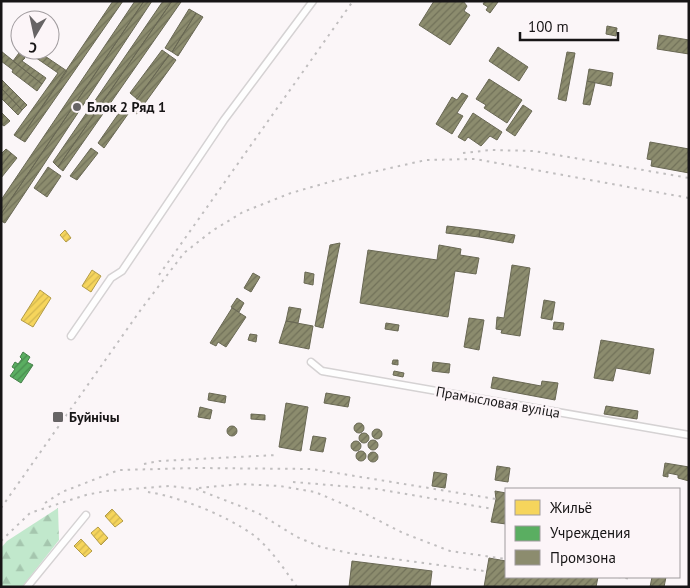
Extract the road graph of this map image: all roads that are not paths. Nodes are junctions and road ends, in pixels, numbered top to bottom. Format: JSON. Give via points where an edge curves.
{"nodes":[{"id":1,"x":313,"y":1,"type":"edge"},
{"id":2,"x":72,"y":336,"type":"dead end"},
{"id":3,"x":311,"y":362,"type":"dead end"},
{"id":4,"x":689,"y":436,"type":"edge"},
{"id":5,"x":86,"y":515,"type":"dead end"},
{"id":6,"x":27,"y":587,"type":"edge"}],
"edges":[{"from":1,"to":2,"type":"street","via":[[224,120],[127,265],[111,278]]},
{"from":3,"to":4,"type":"street","name":"Прамысловая вуліца","via":[[322,371]]},
{"from":5,"to":6,"type":"street"}]}
